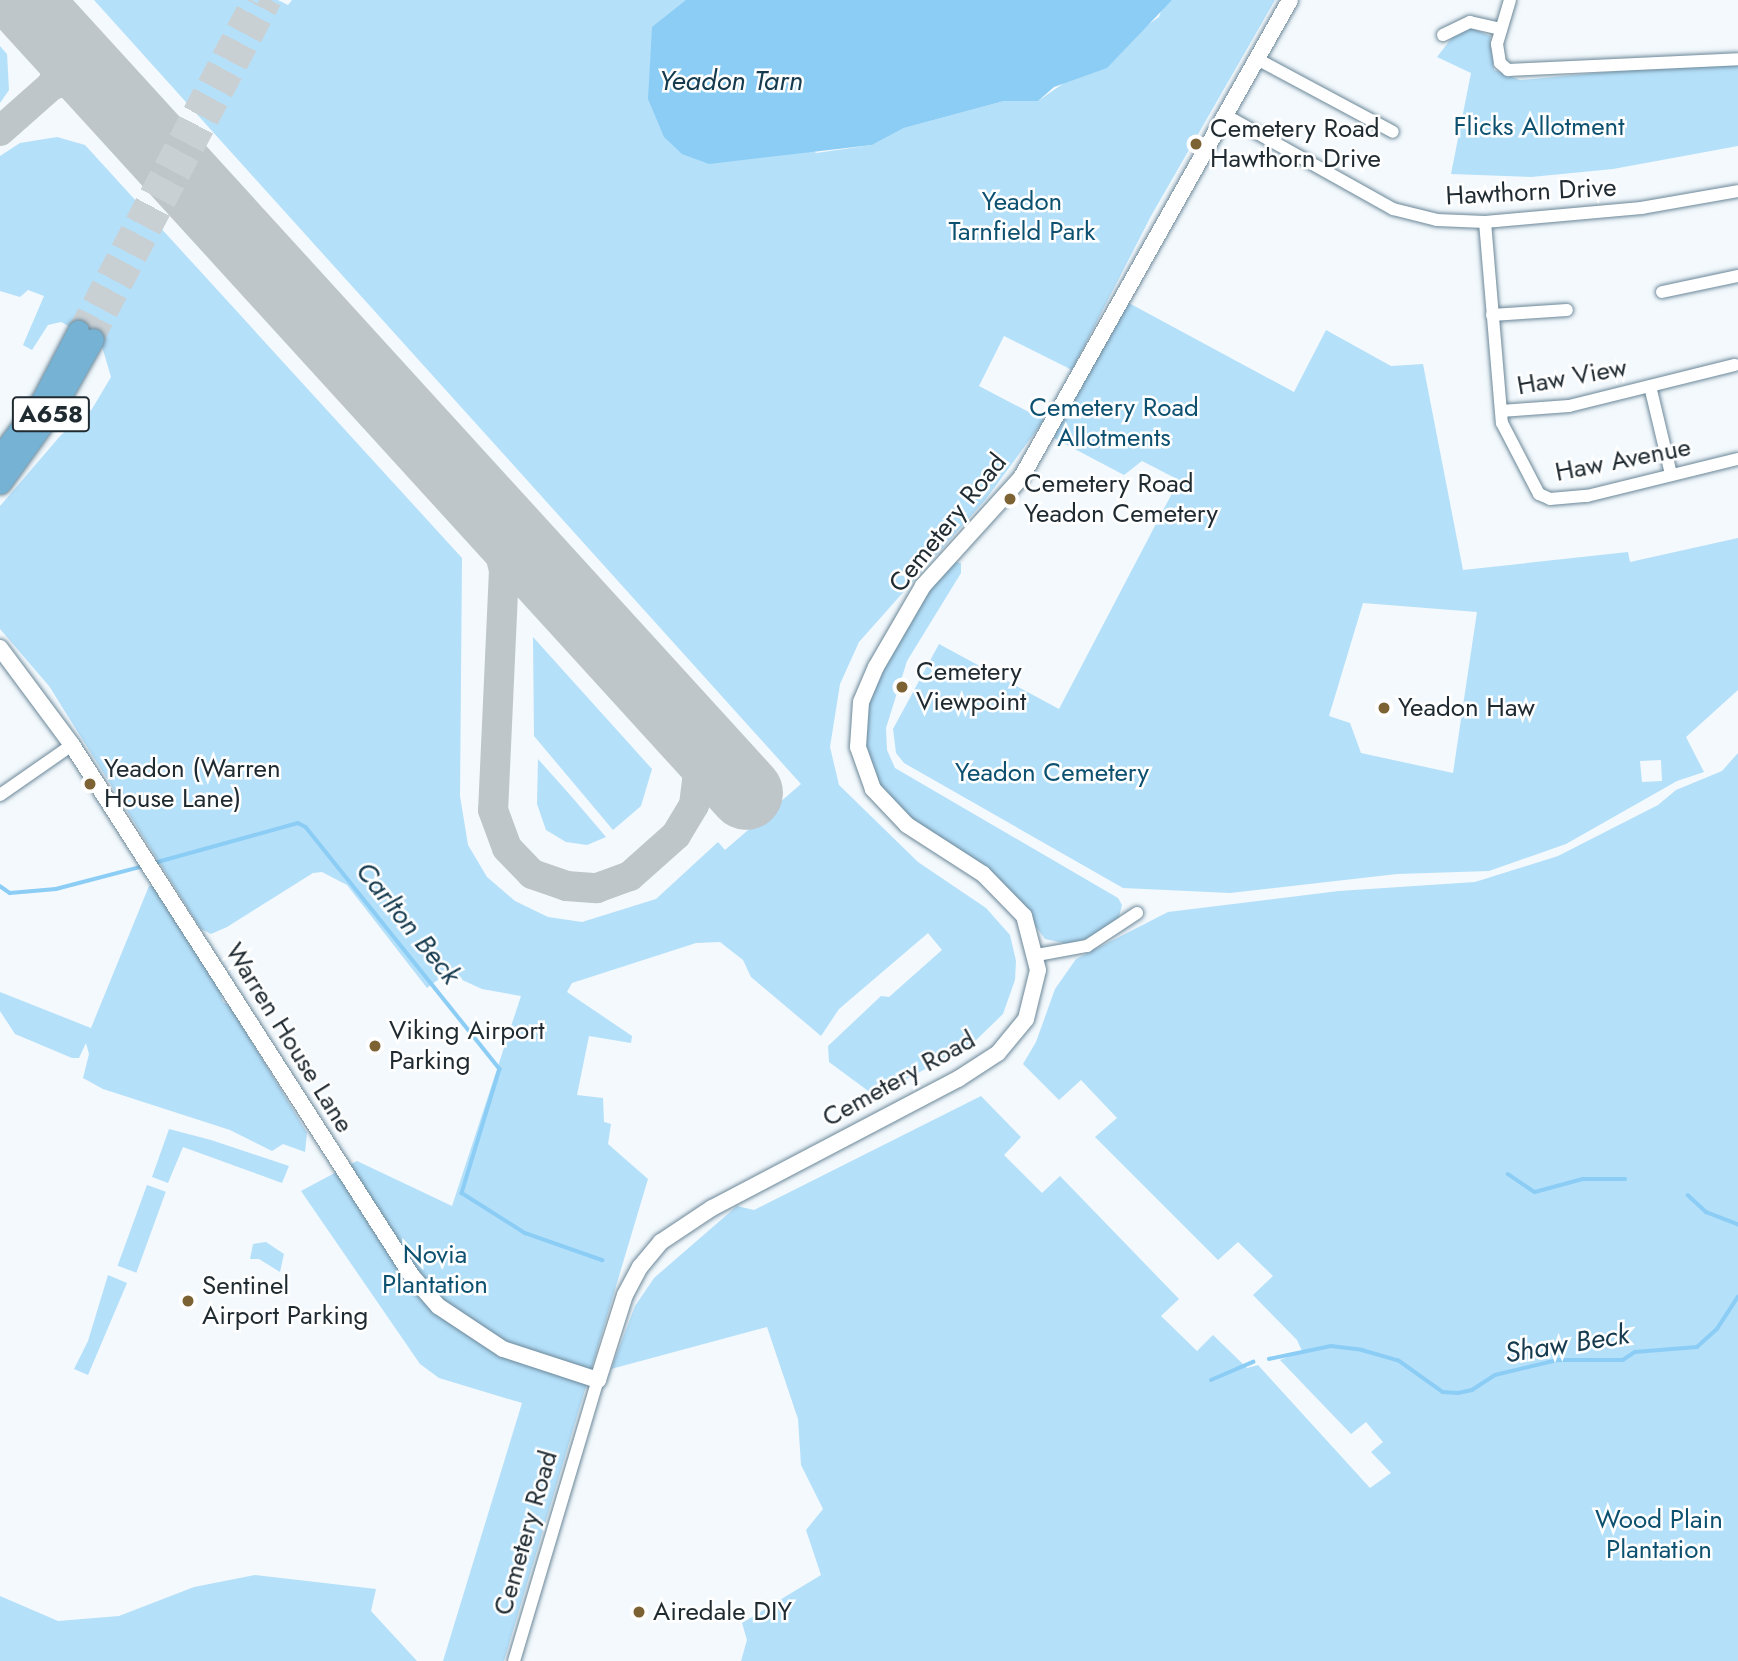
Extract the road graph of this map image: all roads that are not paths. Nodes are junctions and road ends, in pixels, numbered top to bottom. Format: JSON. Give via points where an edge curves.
{"nodes":[{"id":1,"x":1290,"y":0,"type":"edge"},
{"id":2,"x":1510,"y":0,"type":"edge"},
{"id":3,"x":1501,"y":29,"type":"junction"},
{"id":4,"x":1443,"y":35,"type":"dead end"},
{"id":5,"x":1257,"y":59,"type":"junction"},
{"id":6,"x":1738,"y":60,"type":"edge"},
{"id":7,"x":1226,"y":115,"type":"junction"},
{"id":8,"x":1392,"y":132,"type":"dead end"},
{"id":9,"x":1738,"y":191,"type":"edge"},
{"id":10,"x":1485,"y":222,"type":"junction"},
{"id":11,"x":1738,"y":276,"type":"edge"},
{"id":12,"x":1662,"y":292,"type":"dead end"},
{"id":13,"x":1567,"y":310,"type":"dead end"},
{"id":14,"x":1492,"y":315,"type":"junction"},
{"id":15,"x":85,"y":335,"type":"tunnel mouth"},
{"id":16,"x":1735,"y":365,"type":"dead end"},
{"id":17,"x":1650,"y":386,"type":"junction"},
{"id":18,"x":1501,"y":411,"type":"junction"},
{"id":19,"x":10,"y":452,"type":"edge"},
{"id":20,"x":1738,"y":459,"type":"edge"},
{"id":21,"x":1671,"y":474,"type":"junction"},
{"id":22,"x":0,"y":483,"type":"edge"},
{"id":23,"x":0,"y":648,"type":"edge"},
{"id":24,"x":72,"y":745,"type":"junction"},
{"id":25,"x":0,"y":795,"type":"edge"},
{"id":26,"x":1137,"y":913,"type":"dead end"},
{"id":27,"x":1037,"y":955,"type":"junction"},
{"id":28,"x":598,"y":1380,"type":"junction"},
{"id":29,"x":514,"y":1661,"type":"edge"}],
"edges":[{"from":1,"to":5,"type":"street","name":"Cemetery Road"},
{"from":2,"to":3,"type":"street"},
{"from":3,"to":4,"type":"street","via":[[1470,22]]},
{"from":3,"to":6,"type":"street","via":[[1497,44],[1500,63],[1519,73]]},
{"from":5,"to":7,"type":"street","name":"Cemetery Road"},
{"from":5,"to":8,"type":"street"},
{"from":7,"to":10,"type":"street","name":"Hawthorn Drive","via":[[1393,209],[1437,220]]},
{"from":7,"to":27,"type":"street","name":"Cemetery Road","via":[[1021,478],[923,586],[861,702],[858,747],[873,789],[907,825],[983,874],[1006,897],[1024,916]]},
{"from":9,"to":10,"type":"street","name":"Hawthorn Drive","via":[[1641,208]]},
{"from":10,"to":14,"type":"street","name":"Haw Avenue"},
{"from":11,"to":12,"type":"street"},
{"from":13,"to":14,"type":"street"},
{"from":14,"to":18,"type":"street","name":"Haw Avenue"},
{"from":15,"to":19,"type":"highway","number":"A658"},
{"from":16,"to":17,"type":"street","name":"Haw View"},
{"from":17,"to":18,"type":"street","name":"Haw View","via":[[1569,406]]},
{"from":17,"to":21,"type":"street","name":"Haw View"},
{"from":18,"to":21,"type":"street","name":"Haw Avenue","via":[[1503,428],[1544,498],[1587,496]]},
{"from":19,"to":22,"type":"highway","number":"A658"},
{"from":20,"to":21,"type":"street","name":"Haw Avenue"},
{"from":23,"to":24,"type":"street","name":"Warren House Lane"},
{"from":24,"to":25,"type":"street"},
{"from":24,"to":28,"type":"street","name":"Warren House Lane","via":[[412,1276],[438,1306],[503,1349]]},
{"from":26,"to":27,"type":"street","via":[[1087,946]]},
{"from":27,"to":28,"type":"street","name":"Cemetery Road","via":[[1033,1003],[998,1053],[958,1079],[690,1220],[661,1242],[625,1295]]},
{"from":28,"to":29,"type":"street","name":"Cemetery Road"}]}
